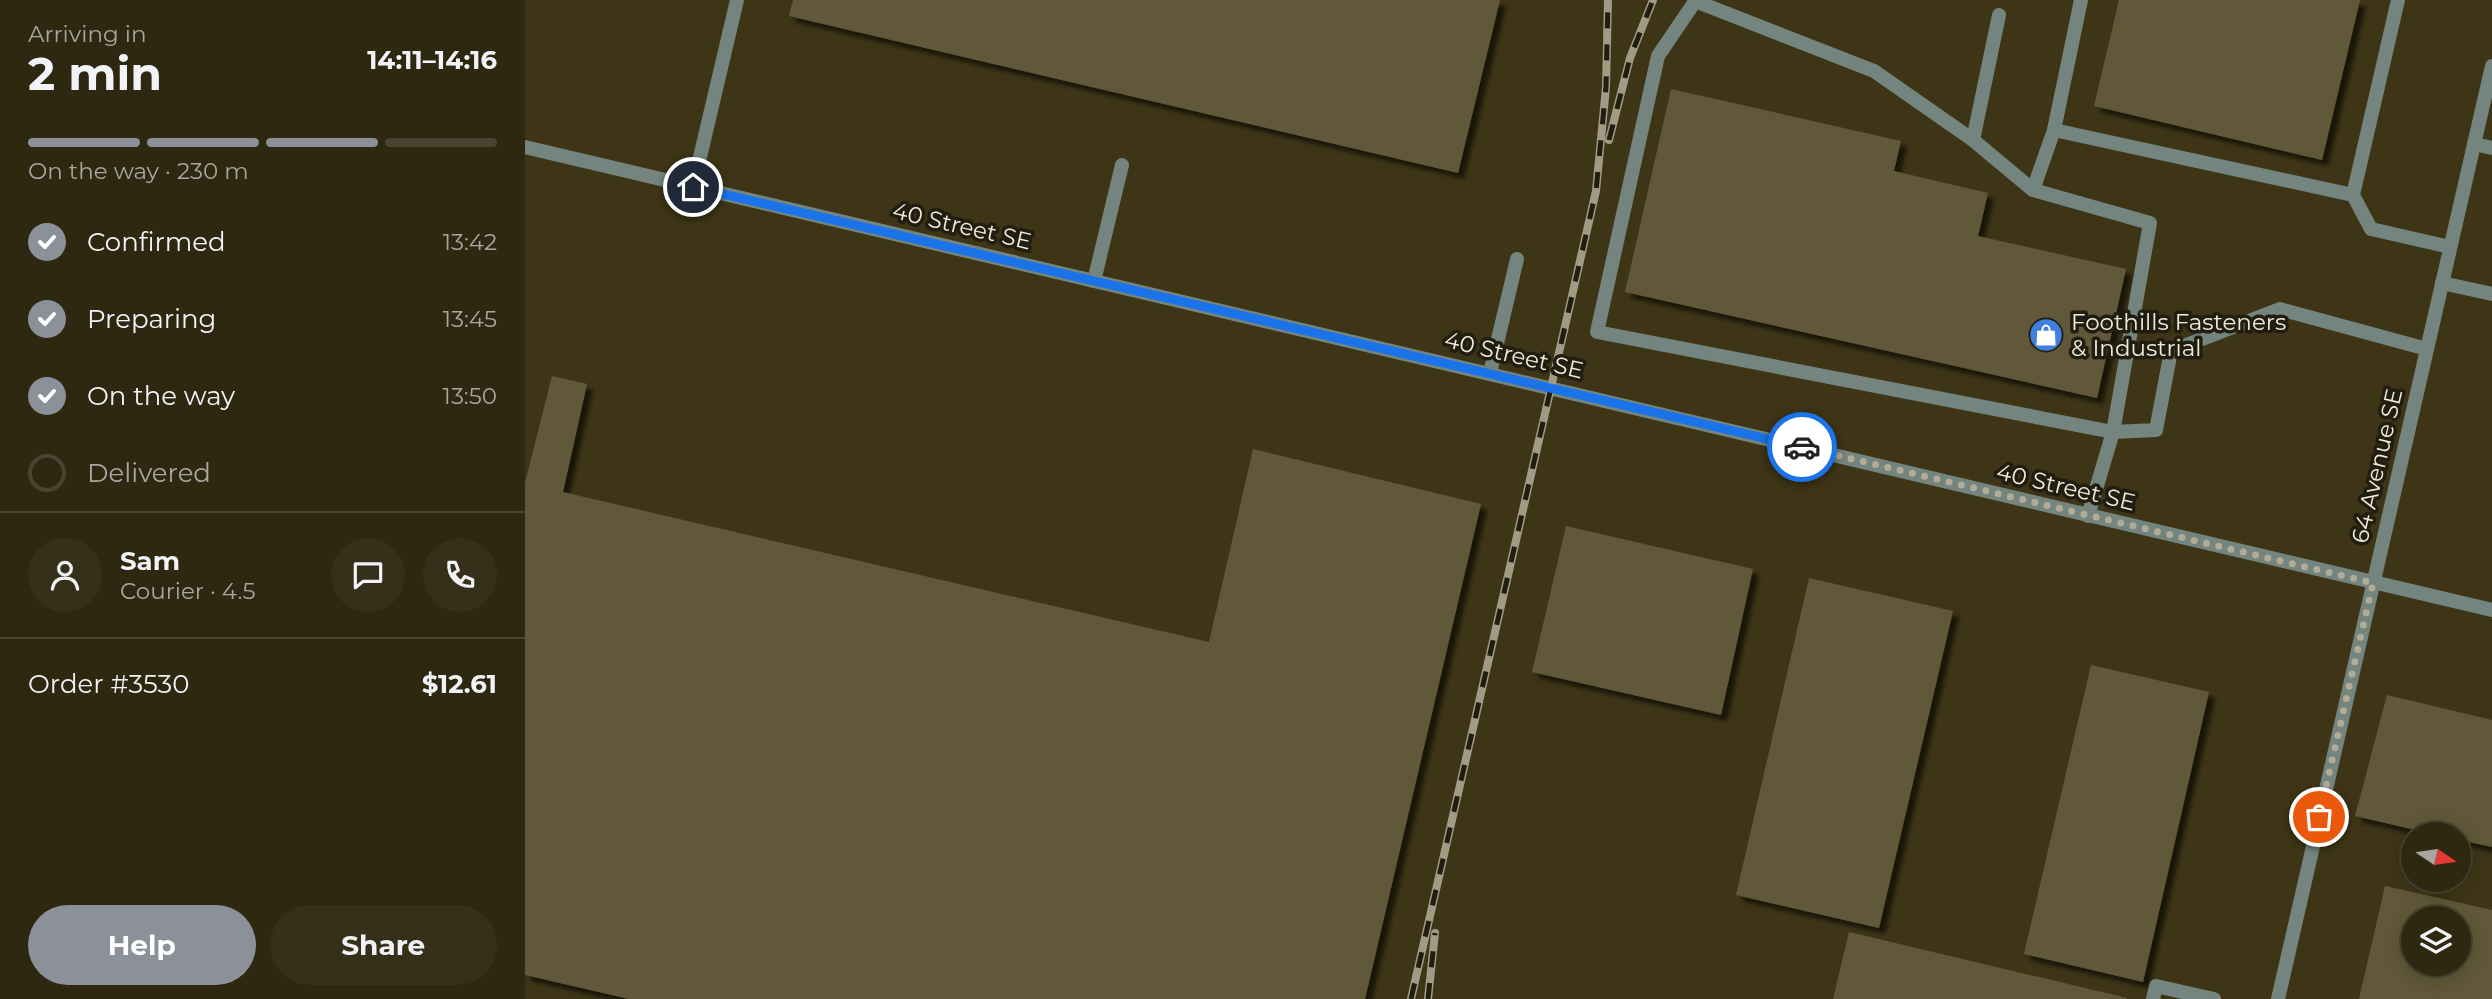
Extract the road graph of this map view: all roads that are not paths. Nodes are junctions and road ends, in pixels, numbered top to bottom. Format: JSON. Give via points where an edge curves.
{"nodes":[{"id":1,"x":737,"y":0,"type":"edge"},
{"id":2,"x":1695,"y":0,"type":"edge"},
{"id":3,"x":2081,"y":0,"type":"edge"},
{"id":4,"x":2398,"y":0,"type":"edge"},
{"id":5,"x":1999,"y":15,"type":"dead end"},
{"id":6,"x":2492,"y":66,"type":"edge"},
{"id":7,"x":2054,"y":130,"type":"junction"},
{"id":8,"x":1973,"y":140,"type":"junction"},
{"id":9,"x":2474,"y":144,"type":"junction"},
{"id":10,"x":525,"y":148,"type":"edge"},
{"id":11,"x":2492,"y":148,"type":"edge"},
{"id":12,"x":1122,"y":164,"type":"dead end"},
{"id":13,"x":693,"y":187,"type":"junction"},
{"id":14,"x":2033,"y":190,"type":"junction"},
{"id":15,"x":2353,"y":195,"type":"junction"},
{"id":16,"x":2450,"y":247,"type":"junction"},
{"id":17,"x":1517,"y":260,"type":"dead end"},
{"id":18,"x":1094,"y":281,"type":"junction"},
{"id":19,"x":2442,"y":283,"type":"junction"},
{"id":20,"x":2492,"y":294,"type":"edge"},
{"id":21,"x":2427,"y":349,"type":"junction"},
{"id":22,"x":1490,"y":373,"type":"junction"},
{"id":23,"x":2113,"y":432,"type":"junction"},
{"id":24,"x":2088,"y":516,"type":"junction"},
{"id":25,"x":2373,"y":583,"type":"junction"},
{"id":26,"x":2492,"y":610,"type":"edge"},
{"id":27,"x":2153,"y":999,"type":"edge"},
{"id":28,"x":2214,"y":999,"type":"edge"},
{"id":29,"x":2278,"y":999,"type":"edge"}],
"edges":[{"from":1,"to":13,"type":"street"},
{"from":2,"to":8,"type":"street","via":[[1874,71]]},
{"from":2,"to":23,"type":"street","via":[[1658,56],[1597,332]]},
{"from":3,"to":7,"type":"street"},
{"from":4,"to":15,"type":"street"},
{"from":5,"to":8,"type":"street"},
{"from":6,"to":9,"type":"street","name":"64 Avenue SE"},
{"from":7,"to":14,"type":"street"},
{"from":7,"to":15,"type":"street"},
{"from":8,"to":14,"type":"street"},
{"from":9,"to":11,"type":"street"},
{"from":9,"to":16,"type":"street","name":"64 Avenue SE"},
{"from":10,"to":13,"type":"street","name":"40 Street SE"},
{"from":12,"to":18,"type":"street"},
{"from":13,"to":18,"type":"street","name":"40 Street SE"},
{"from":14,"to":23,"type":"street","via":[[2150,223]]},
{"from":15,"to":16,"type":"street","via":[[2371,229]]},
{"from":16,"to":19,"type":"street","name":"64 Avenue SE"},
{"from":17,"to":22,"type":"street"},
{"from":18,"to":22,"type":"street","name":"40 Street SE"},
{"from":19,"to":20,"type":"street"},
{"from":19,"to":21,"type":"street","name":"64 Avenue SE"},
{"from":21,"to":23,"type":"street","via":[[2280,309],[2171,351],[2156,430]]},
{"from":21,"to":25,"type":"street","name":"64 Avenue SE"},
{"from":22,"to":24,"type":"street","name":"40 Street SE"},
{"from":23,"to":24,"type":"street"},
{"from":24,"to":25,"type":"street","name":"40 Street SE"},
{"from":25,"to":26,"type":"street","name":"40 Street SE"},
{"from":25,"to":29,"type":"street","name":"64 Avenue SE"},
{"from":27,"to":28,"type":"street","via":[[2156,986]]}]}
